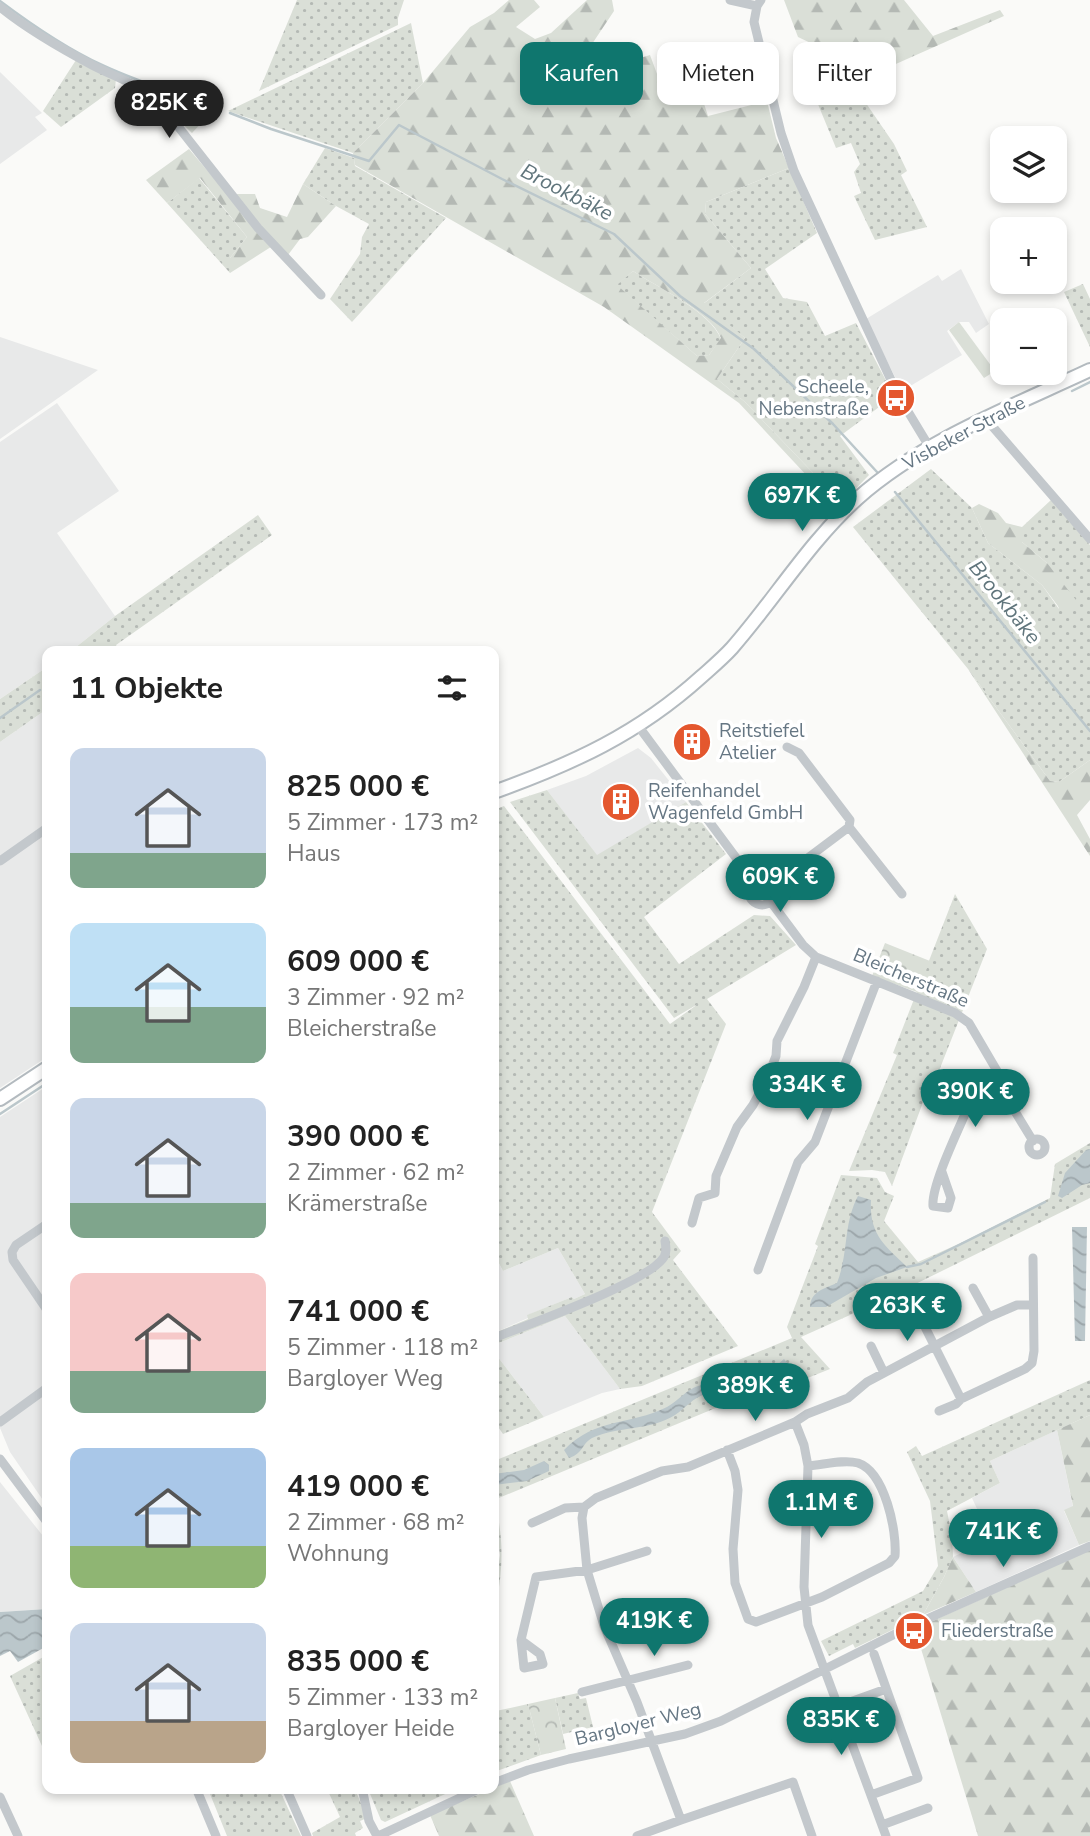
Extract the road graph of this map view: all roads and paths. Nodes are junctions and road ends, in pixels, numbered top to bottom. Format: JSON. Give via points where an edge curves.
{"nodes":[{"id":1,"x":730,"y":0,"type":"edge"},
{"id":2,"x":759,"y":3,"type":"edge"},
{"id":3,"x":0,"y":7,"type":"edge"},
{"id":4,"x":321,"y":295,"type":"dead end"},
{"id":5,"x":1090,"y":370,"type":"edge"},
{"id":6,"x":986,"y":419,"type":"junction"},
{"id":7,"x":930,"y":448,"type":"junction"},
{"id":8,"x":1090,"y":539,"type":"edge"},
{"id":9,"x":639,"y":727,"type":"junction"},
{"id":10,"x":787,"y":747,"type":"dead end"},
{"id":11,"x":499,"y":790,"type":"edge"},
{"id":12,"x":849,"y":827,"type":"junction"},
{"id":13,"x":42,"y":832,"type":"edge"},
{"id":14,"x":0,"y":861,"type":"edge"},
{"id":15,"x":754,"y":882,"type":"junction"},
{"id":16,"x":773,"y":884,"type":"junction"},
{"id":17,"x":902,"y":894,"type":"dead end"},
{"id":18,"x":771,"y":902,"type":"junction"},
{"id":19,"x":816,"y":957,"type":"junction"},
{"id":20,"x":877,"y":981,"type":"junction"},
{"id":21,"x":42,"y":1071,"type":"edge"},
{"id":22,"x":997,"y":1083,"type":"junction"},
{"id":23,"x":0,"y":1099,"type":"edge"},
{"id":24,"x":1033,"y":1141,"type":"dead end"},
{"id":25,"x":942,"y":1172,"type":"dead end"},
{"id":26,"x":692,"y":1223,"type":"dead end"},
{"id":27,"x":42,"y":1227,"type":"edge"},
{"id":28,"x":665,"y":1241,"type":"dead end"},
{"id":29,"x":1033,"y":1258,"type":"dead end"},
{"id":30,"x":758,"y":1270,"type":"dead end"},
{"id":31,"x":973,"y":1288,"type":"dead end"},
{"id":32,"x":42,"y":1302,"type":"edge"},
{"id":33,"x":1033,"y":1305,"type":"junction"},
{"id":34,"x":920,"y":1317,"type":"dead end"},
{"id":35,"x":989,"y":1317,"type":"junction"},
{"id":36,"x":499,"y":1336,"type":"edge"},
{"id":37,"x":933,"y":1345,"type":"junction"},
{"id":38,"x":871,"y":1346,"type":"dead end"},
{"id":39,"x":884,"y":1373,"type":"junction"},
{"id":40,"x":42,"y":1392,"type":"edge"},
{"id":41,"x":961,"y":1399,"type":"junction"},
{"id":42,"x":939,"y":1412,"type":"dead end"},
{"id":43,"x":0,"y":1422,"type":"edge"},
{"id":44,"x":795,"y":1422,"type":"junction"},
{"id":45,"x":727,"y":1450,"type":"junction"},
{"id":46,"x":0,"y":1459,"type":"edge"},
{"id":47,"x":808,"y":1466,"type":"junction"},
{"id":48,"x":584,"y":1507,"type":"junction"},
{"id":49,"x":42,"y":1515,"type":"edge"},
{"id":50,"x":532,"y":1523,"type":"dead end"},
{"id":51,"x":1090,"y":1546,"type":"edge"},
{"id":52,"x":647,"y":1551,"type":"dead end"},
{"id":53,"x":587,"y":1570,"type":"junction"},
{"id":54,"x":805,"y":1602,"type":"junction"},
{"id":55,"x":662,"y":1606,"type":"dead end"},
{"id":56,"x":604,"y":1626,"type":"junction"},
{"id":57,"x":521,"y":1640,"type":"dead end"},
{"id":58,"x":874,"y":1654,"type":"dead end"},
{"id":59,"x":688,"y":1665,"type":"dead end"},
{"id":60,"x":825,"y":1669,"type":"junction"},
{"id":61,"x":627,"y":1680,"type":"junction"},
{"id":62,"x":886,"y":1689,"type":"junction"},
{"id":63,"x":582,"y":1692,"type":"dead end"},
{"id":64,"x":839,"y":1706,"type":"junction"},
{"id":65,"x":651,"y":1742,"type":"junction"},
{"id":66,"x":499,"y":1781,"type":"edge"},
{"id":67,"x":198,"y":1794,"type":"edge"},
{"id":68,"x":289,"y":1794,"type":"edge"},
{"id":69,"x":363,"y":1794,"type":"edge"},
{"id":70,"x":468,"y":1794,"type":"edge"},
{"id":71,"x":871,"y":1795,"type":"junction"},
{"id":72,"x":0,"y":1797,"type":"edge"},
{"id":73,"x":928,"y":1808,"type":"dead end"},
{"id":74,"x":681,"y":1821,"type":"junction"},
{"id":75,"x":882,"y":1825,"type":"junction"},
{"id":76,"x":18,"y":1836,"type":"edge"},
{"id":77,"x":216,"y":1836,"type":"edge"},
{"id":78,"x":307,"y":1836,"type":"edge"},
{"id":79,"x":377,"y":1836,"type":"edge"},
{"id":80,"x":637,"y":1836,"type":"edge"},
{"id":81,"x":812,"y":1836,"type":"edge"},
{"id":82,"x":886,"y":1836,"type":"edge"}],
"edges":[{"from":1,"to":2,"type":"street"},
{"from":2,"to":7,"type":"street","via":[[754,22],[794,171],[898,395]]},
{"from":3,"to":4,"type":"street","via":[[59,47],[142,88],[158,101],[258,228]]},
{"from":5,"to":6,"type":"main road","name":"Visbeker Straße"},
{"from":6,"to":7,"type":"main road","name":"Visbeker Straße"},
{"from":6,"to":8,"type":"street"},
{"from":7,"to":9,"type":"main road","name":"Visbeker Straße","via":[[875,484],[843,512],[729,651]]},
{"from":9,"to":11,"type":"main road","name":"Visbeker Straße","via":[[576,760]]},
{"from":9,"to":15,"type":"street"},
{"from":10,"to":12,"type":"street","via":[[799,753],[850,820]]},
{"from":12,"to":16,"type":"street"},
{"from":12,"to":17,"type":"street"},
{"from":13,"to":14,"type":"street"},
{"from":15,"to":16,"type":"street","via":[[766,879]]},
{"from":15,"to":18,"type":"street","via":[[752,900],[759,905]]},
{"from":16,"to":18,"type":"street"},
{"from":18,"to":19,"type":"street","name":"Bleicherstraße"},
{"from":19,"to":20,"type":"street","name":"Bleicherstraße"},
{"from":19,"to":26,"type":"street","via":[[778,1041],[767,1079],[716,1176],[715,1193],[699,1198]]},
{"from":20,"to":22,"type":"street","name":"Bleicherstraße","via":[[956,1013],[969,1023],[1000,1076]]},
{"from":20,"to":30,"type":"street","via":[[815,1142],[798,1162]]},
{"from":21,"to":23,"type":"main road"},
{"from":22,"to":24,"type":"street","name":"Bleicherstraße"},
{"from":22,"to":25,"type":"street","via":[[971,1100]]},
{"from":27,"to":32,"type":"street","via":[[12,1252]]},
{"from":28,"to":36,"type":"street","via":[[663,1259],[633,1281]]},
{"from":29,"to":33,"type":"street"},
{"from":31,"to":35,"type":"street"},
{"from":33,"to":35,"type":"street","via":[[1017,1305]]},
{"from":33,"to":41,"type":"street","via":[[1032,1363]]},
{"from":34,"to":37,"type":"street"},
{"from":35,"to":37,"type":"street"},
{"from":37,"to":39,"type":"street"},
{"from":37,"to":41,"type":"street"},
{"from":38,"to":39,"type":"street"},
{"from":39,"to":44,"type":"street","via":[[848,1398]]},
{"from":40,"to":43,"type":"street"},
{"from":41,"to":42,"type":"street"},
{"from":44,"to":45,"type":"street"},
{"from":44,"to":47,"type":"street"},
{"from":45,"to":48,"type":"street","via":[[688,1467],[662,1471]]},
{"from":45,"to":54,"type":"street","via":[[738,1490],[735,1583],[748,1619],[757,1622]]},
{"from":46,"to":49,"type":"street"},
{"from":47,"to":54,"type":"street"},
{"from":47,"to":54,"type":"street","via":[[849,1462],[872,1472],[888,1505],[896,1553],[888,1563]]},
{"from":48,"to":50,"type":"street","via":[[565,1508]]},
{"from":48,"to":53,"type":"street"},
{"from":51,"to":60,"type":"street","name":"Bargloyer Weg"},
{"from":52,"to":53,"type":"street"},
{"from":53,"to":56,"type":"street"},
{"from":53,"to":57,"type":"street","via":[[536,1577]]},
{"from":54,"to":60,"type":"street","via":[[808,1625]]},
{"from":55,"to":56,"type":"street"},
{"from":56,"to":61,"type":"street"},
{"from":58,"to":62,"type":"street"},
{"from":59,"to":61,"type":"street"},
{"from":60,"to":64,"type":"street"},
{"from":60,"to":65,"type":"street","name":"Bargloyer Weg","via":[[721,1721]]},
{"from":61,"to":63,"type":"street"},
{"from":61,"to":65,"type":"street"},
{"from":62,"to":64,"type":"street"},
{"from":62,"to":71,"type":"street","via":[[918,1778]]},
{"from":64,"to":71,"type":"street"},
{"from":65,"to":66,"type":"street","name":"Bargloyer Weg","via":[[569,1759]]},
{"from":65,"to":74,"type":"street"},
{"from":67,"to":77,"type":"street"},
{"from":68,"to":78,"type":"street"},
{"from":69,"to":79,"type":"street"},
{"from":70,"to":79,"type":"street"},
{"from":71,"to":75,"type":"street"},
{"from":72,"to":76,"type":"street"},
{"from":73,"to":75,"type":"street"},
{"from":74,"to":80,"type":"street"},
{"from":74,"to":81,"type":"street","via":[[793,1782]]},
{"from":75,"to":82,"type":"street"}]}
